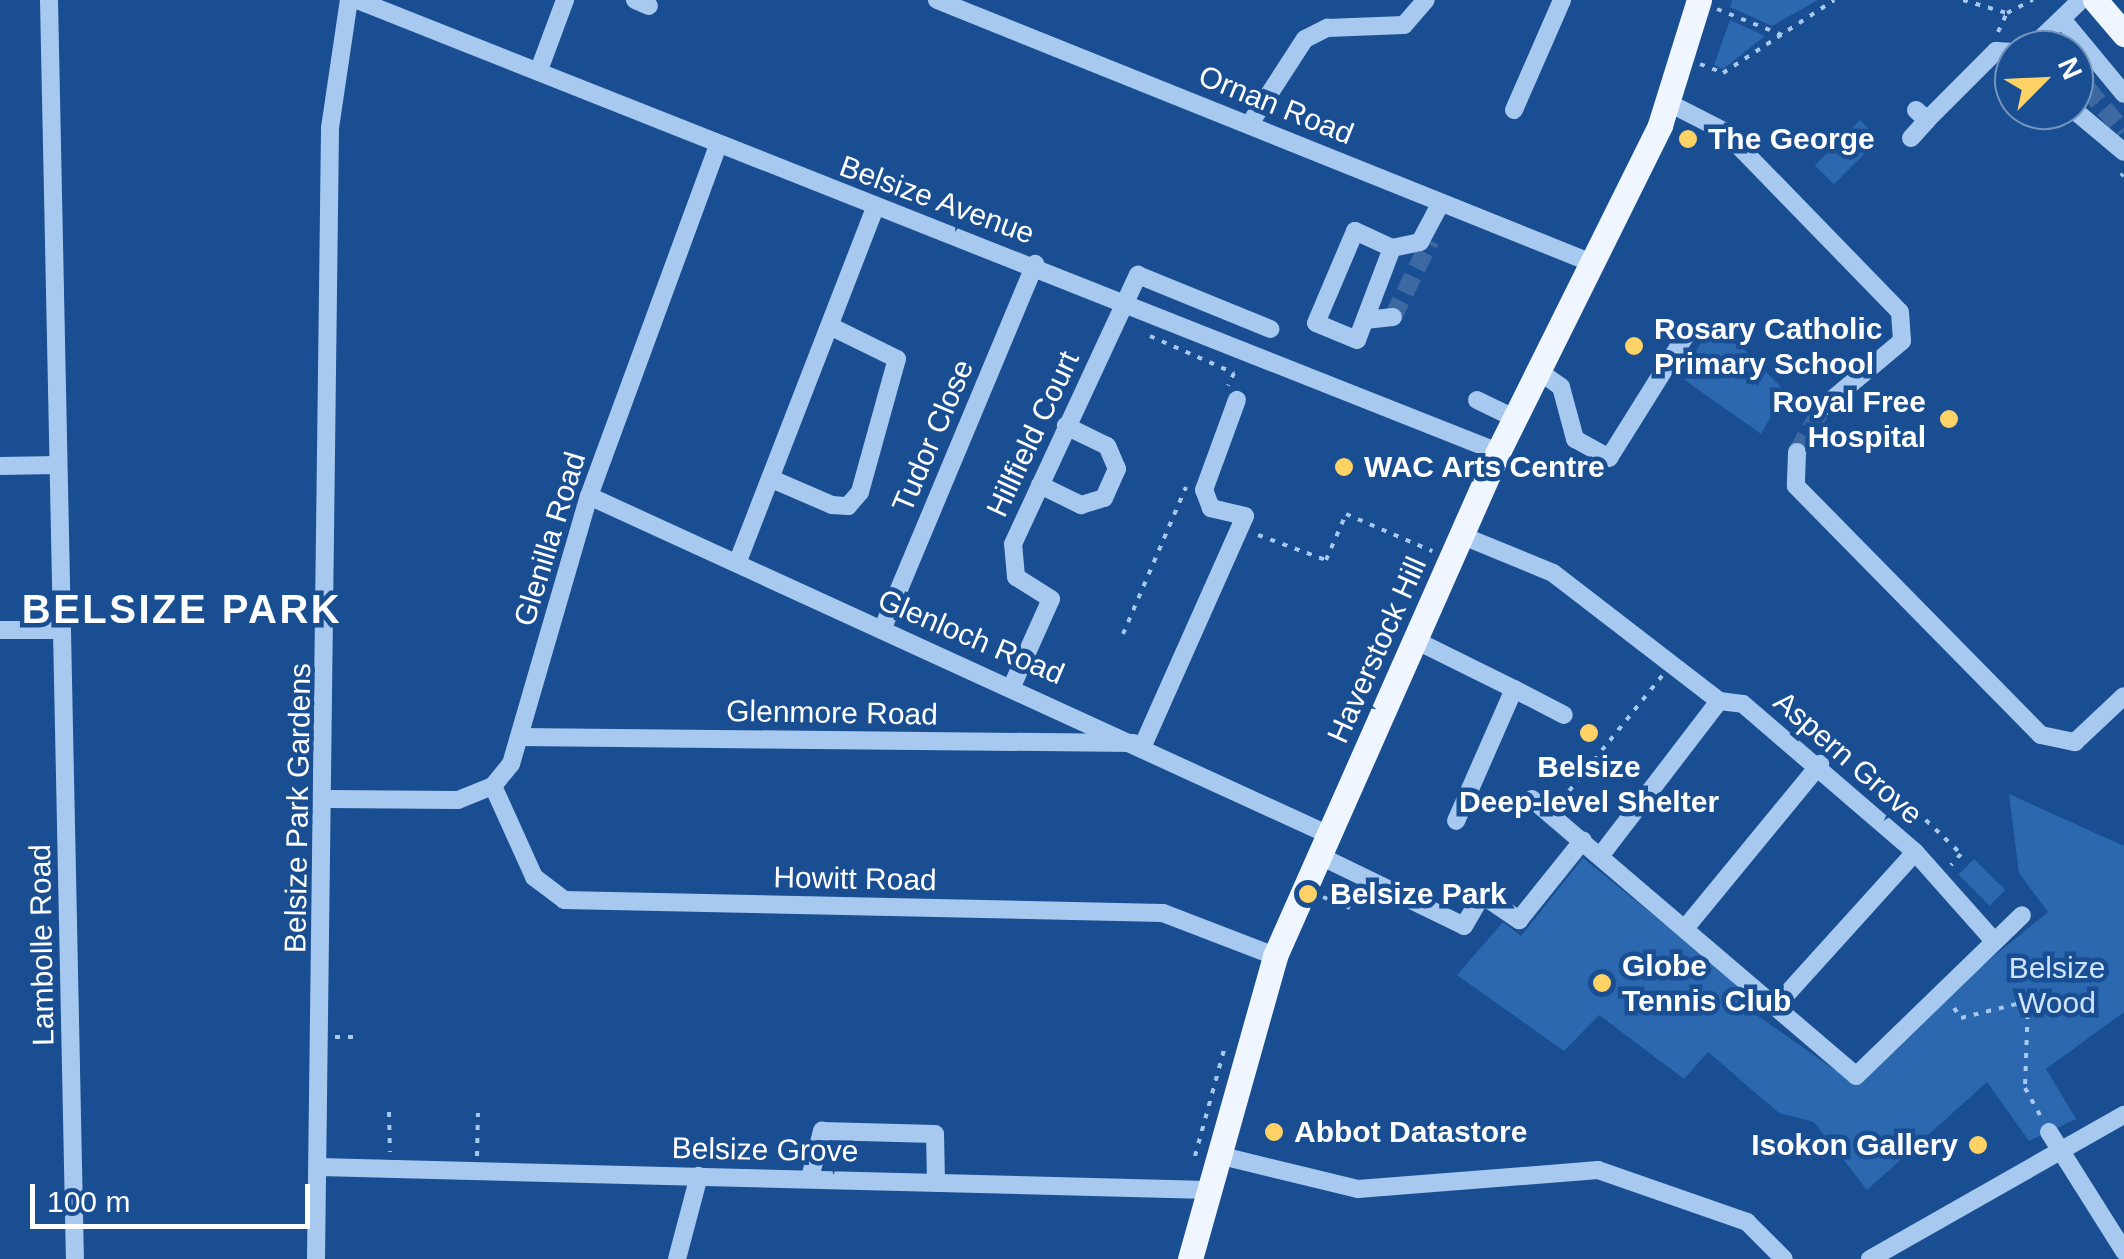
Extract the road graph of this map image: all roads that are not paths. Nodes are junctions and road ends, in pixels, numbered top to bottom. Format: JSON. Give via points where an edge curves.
{"nodes":[{"id":1,"x":50,"y":0,"type":"edge"},
{"id":2,"x":349,"y":0,"type":"edge"},
{"id":3,"x":358,"y":0,"type":"edge"},
{"id":4,"x":565,"y":0,"type":"edge"},
{"id":5,"x":936,"y":0,"type":"edge"},
{"id":6,"x":1426,"y":0,"type":"edge"},
{"id":7,"x":1562,"y":0,"type":"edge"},
{"id":8,"x":2081,"y":0,"type":"edge"},
{"id":9,"x":2095,"y":0,"type":"edge"},
{"id":10,"x":1699,"y":2,"type":"edge"},
{"id":11,"x":2062,"y":19,"type":"junction"},
{"id":12,"x":2051,"y":30,"type":"edge"},
{"id":13,"x":2123,"y":31,"type":"edge"},
{"id":14,"x":1994,"y":59,"type":"edge"},
{"id":15,"x":539,"y":70,"type":"junction"},
{"id":16,"x":2124,"y":94,"type":"edge"},
{"id":17,"x":1672,"y":95,"type":"junction"},
{"id":18,"x":1514,"y":110,"type":"dead end"},
{"id":19,"x":1251,"y":122,"type":"junction"},
{"id":20,"x":2094,"y":127,"type":"edge"},
{"id":21,"x":1911,"y":138,"type":"dead end"},
{"id":22,"x":717,"y":148,"type":"junction"},
{"id":23,"x":2124,"y":152,"type":"edge"},
{"id":24,"x":875,"y":207,"type":"junction"},
{"id":25,"x":1440,"y":209,"type":"junction"},
{"id":26,"x":1430,"y":242,"type":"tunnel mouth"},
{"id":27,"x":1392,"y":248,"type":"junction"},
{"id":28,"x":1592,"y":263,"type":"junction"},
{"id":29,"x":1035,"y":264,"type":"junction"},
{"id":30,"x":1120,"y":311,"type":"junction"},
{"id":31,"x":1393,"y":317,"type":"dead end"},
{"id":32,"x":1365,"y":320,"type":"junction"},
{"id":33,"x":834,"y":328,"type":"junction"},
{"id":34,"x":1270,"y":328,"type":"dead end"},
{"id":35,"x":1689,"y":330,"type":"dead end"},
{"id":36,"x":1537,"y":370,"type":"junction"},
{"id":37,"x":1232,"y":395,"type":"road end"},
{"id":38,"x":1478,"y":400,"type":"dead end"},
{"id":39,"x":1824,"y":407,"type":"tunnel mouth"},
{"id":40,"x":1514,"y":418,"type":"junction"},
{"id":41,"x":1066,"y":426,"type":"junction"},
{"id":42,"x":1498,"y":452,"type":"junction"},
{"id":43,"x":1797,"y":452,"type":"tunnel mouth"},
{"id":44,"x":58,"y":465,"type":"junction"},
{"id":45,"x":0,"y":466,"type":"edge"},
{"id":46,"x":774,"y":480,"type":"junction"},
{"id":47,"x":1040,"y":485,"type":"junction"},
{"id":48,"x":589,"y":496,"type":"junction"},
{"id":49,"x":1463,"y":536,"type":"junction"},
{"id":50,"x":738,"y":560,"type":"junction"},
{"id":51,"x":0,"y":630,"type":"edge"},
{"id":52,"x":62,"y":630,"type":"junction"},
{"id":53,"x":882,"y":630,"type":"junction"},
{"id":54,"x":1419,"y":642,"type":"junction"},
{"id":55,"x":1013,"y":684,"type":"junction"},
{"id":56,"x":1514,"y":690,"type":"junction"},
{"id":57,"x":2124,"y":696,"type":"edge"},
{"id":58,"x":1719,"y":701,"type":"junction"},
{"id":59,"x":1564,"y":715,"type":"dead end"},
{"id":60,"x":519,"y":738,"type":"junction"},
{"id":61,"x":1144,"y":743,"type":"junction"},
{"id":62,"x":1820,"y":764,"type":"junction"},
{"id":63,"x":493,"y":786,"type":"junction"},
{"id":64,"x":327,"y":799,"type":"junction"},
{"id":65,"x":1532,"y":799,"type":"dead end"},
{"id":66,"x":1456,"y":821,"type":"dead end"},
{"id":67,"x":1582,"y":840,"type":"junction"},
{"id":68,"x":1322,"y":845,"type":"junction"},
{"id":69,"x":1915,"y":852,"type":"junction"},
{"id":70,"x":1601,"y":855,"type":"junction"},
{"id":71,"x":2022,"y":916,"type":"dead end"},
{"id":72,"x":1687,"y":926,"type":"junction"},
{"id":73,"x":1992,"y":940,"type":"junction"},
{"id":74,"x":1275,"y":956,"type":"junction"},
{"id":75,"x":1781,"y":1011,"type":"junction"},
{"id":76,"x":2124,"y":1115,"type":"edge"},
{"id":77,"x":2048,"y":1132,"type":"road end"},
{"id":78,"x":2063,"y":1154,"type":"junction"},
{"id":79,"x":1218,"y":1155,"type":"junction"},
{"id":80,"x":320,"y":1167,"type":"junction"},
{"id":81,"x":699,"y":1176,"type":"junction"},
{"id":82,"x":810,"y":1178,"type":"junction"},
{"id":83,"x":936,"y":1181,"type":"junction"},
{"id":84,"x":1208,"y":1190,"type":"junction"},
{"id":85,"x":2124,"y":1251,"type":"edge"},
{"id":86,"x":76,"y":1259,"type":"edge"},
{"id":87,"x":316,"y":1259,"type":"edge"},
{"id":88,"x":677,"y":1259,"type":"edge"},
{"id":89,"x":1190,"y":1259,"type":"edge"},
{"id":90,"x":1784,"y":1259,"type":"edge"},
{"id":91,"x":1870,"y":1259,"type":"edge"}],
"edges":[{"from":1,"to":44,"type":"street","name":"Lambolle Road"},
{"from":2,"to":64,"type":"street","name":"Belsize Park Gardens","via":[[330,128]]},
{"from":3,"to":15,"type":"street","name":"Belsize Avenue"},
{"from":4,"to":15,"type":"street"},
{"from":5,"to":19,"type":"street","name":"Ornan Road"},
{"from":6,"to":19,"type":"street","via":[[1404,24],[1327,28],[1305,39]]},
{"from":7,"to":18,"type":"street"},
{"from":8,"to":11,"type":"street"},
{"from":9,"to":13,"type":"main road"},
{"from":10,"to":17,"type":"main road","name":"Haverstock Hill"},
{"from":11,"to":12,"type":"street"},
{"from":11,"to":16,"type":"street"},
{"from":14,"to":21,"type":"street","via":[[1922,115]]},
{"from":15,"to":22,"type":"street","name":"Belsize Avenue"},
{"from":17,"to":28,"type":"main road","name":"Haverstock Hill"},
{"from":17,"to":39,"type":"street","via":[[1724,131],[1894,299],[1902,341]]},
{"from":19,"to":25,"type":"street","name":"Ornan Road"},
{"from":20,"to":23,"type":"street"},
{"from":22,"to":24,"type":"street","name":"Belsize Avenue"},
{"from":22,"to":48,"type":"street","name":"Glenilla Road"},
{"from":24,"to":29,"type":"street","name":"Belsize Avenue"},
{"from":24,"to":33,"type":"street"},
{"from":25,"to":26,"type":"street"},
{"from":25,"to":27,"type":"street","via":[[1420,242]]},
{"from":25,"to":28,"type":"street","name":"Ornan Road"},
{"from":27,"to":32,"type":"street"},
{"from":27,"to":32,"type":"street","via":[[1355,231],[1316,323],[1357,340]]},
{"from":28,"to":36,"type":"main road","name":"Haverstock Hill"},
{"from":29,"to":30,"type":"street","name":"Belsize Avenue"},
{"from":29,"to":53,"type":"street","name":"Tudor Close"},
{"from":30,"to":34,"type":"street","via":[[1138,275]]},
{"from":30,"to":41,"type":"street","name":"Hillfield Court"},
{"from":30,"to":42,"type":"street","name":"Belsize Avenue"},
{"from":31,"to":32,"type":"street"},
{"from":33,"to":46,"type":"street"},
{"from":33,"to":46,"type":"street","via":[[898,359],[860,492],[848,506],[832,505]]},
{"from":35,"to":36,"type":"street","via":[[1609,458],[1575,440],[1560,387]]},
{"from":36,"to":40,"type":"main road","name":"Haverstock Hill"},
{"from":37,"to":61,"type":"street","via":[[1204,490],[1211,508],[1245,516]]},
{"from":38,"to":40,"type":"street"},
{"from":40,"to":42,"type":"main road","name":"Haverstock Hill"},
{"from":41,"to":47,"type":"street","name":"Hillfield Court"},
{"from":41,"to":47,"type":"street","via":[[1107,446],[1118,468],[1104,498],[1081,505]]},
{"from":42,"to":49,"type":"main road","name":"Haverstock Hill"},
{"from":43,"to":57,"type":"street","via":[[1796,486],[2041,735],[2075,742]]},
{"from":44,"to":45,"type":"street"},
{"from":44,"to":52,"type":"street","name":"Lambolle Road"},
{"from":46,"to":50,"type":"street"},
{"from":47,"to":55,"type":"street","name":"Hillfield Court","via":[[1010,560],[1016,577],[1052,599]]},
{"from":48,"to":50,"type":"street","name":"Glenloch Road"},
{"from":48,"to":60,"type":"street","name":"Glenilla Road"},
{"from":49,"to":54,"type":"main road","name":"Haverstock Hill"},
{"from":49,"to":58,"type":"street","name":"Aspern Grove","via":[[1552,573]]},
{"from":50,"to":53,"type":"street","name":"Glenloch Road"},
{"from":51,"to":52,"type":"street"},
{"from":52,"to":86,"type":"street","name":"Lambolle Road"},
{"from":53,"to":55,"type":"street","name":"Glenloch Road"},
{"from":54,"to":56,"type":"street"},
{"from":54,"to":68,"type":"main road","name":"Haverstock Hill"},
{"from":55,"to":61,"type":"street","name":"Glenloch Road"},
{"from":56,"to":59,"type":"street"},
{"from":56,"to":66,"type":"street"},
{"from":58,"to":62,"type":"street","name":"Aspern Grove","via":[[1743,704]]},
{"from":58,"to":70,"type":"street"},
{"from":60,"to":61,"type":"street","name":"Glenmore Road"},
{"from":60,"to":63,"type":"street","name":"Glenilla Road"},
{"from":61,"to":68,"type":"street","name":"Glenloch Road"},
{"from":62,"to":69,"type":"street","name":"Aspern Grove"},
{"from":62,"to":72,"type":"street"},
{"from":63,"to":64,"type":"street","via":[[458,800]]},
{"from":63,"to":74,"type":"street","name":"Howitt Road","via":[[534,878],[564,900],[1164,914]]},
{"from":64,"to":80,"type":"street","name":"Belsize Park Gardens"},
{"from":65,"to":67,"type":"street"},
{"from":67,"to":68,"type":"street","name":"Glenloch Road","via":[[1519,920],[1482,895],[1464,926]]},
{"from":67,"to":70,"type":"street"},
{"from":68,"to":74,"type":"main road","name":"Haverstock Hill"},
{"from":69,"to":73,"type":"street"},
{"from":69,"to":75,"type":"street","name":"Aspern Grove"},
{"from":70,"to":72,"type":"street"},
{"from":71,"to":73,"type":"street"},
{"from":72,"to":75,"type":"street"},
{"from":73,"to":75,"type":"street","via":[[1856,1076]]},
{"from":74,"to":79,"type":"main road","name":"Haverstock Hill"},
{"from":76,"to":78,"type":"street"},
{"from":77,"to":78,"type":"street"},
{"from":78,"to":85,"type":"street"},
{"from":78,"to":91,"type":"street"},
{"from":79,"to":84,"type":"main road","name":"Haverstock Hill"},
{"from":79,"to":90,"type":"street","via":[[1358,1189],[1598,1170],[1747,1222]]},
{"from":80,"to":81,"type":"street","name":"Belsize Grove"},
{"from":80,"to":87,"type":"street","name":"Belsize Park Gardens"},
{"from":81,"to":82,"type":"street","name":"Belsize Grove"},
{"from":81,"to":88,"type":"street"},
{"from":82,"to":83,"type":"street","name":"Belsize Grove"},
{"from":82,"to":83,"type":"street","via":[[822,1130],[935,1134]]},
{"from":83,"to":84,"type":"street","name":"Belsize Grove"},
{"from":84,"to":89,"type":"main road","name":"Haverstock Hill"}]}
